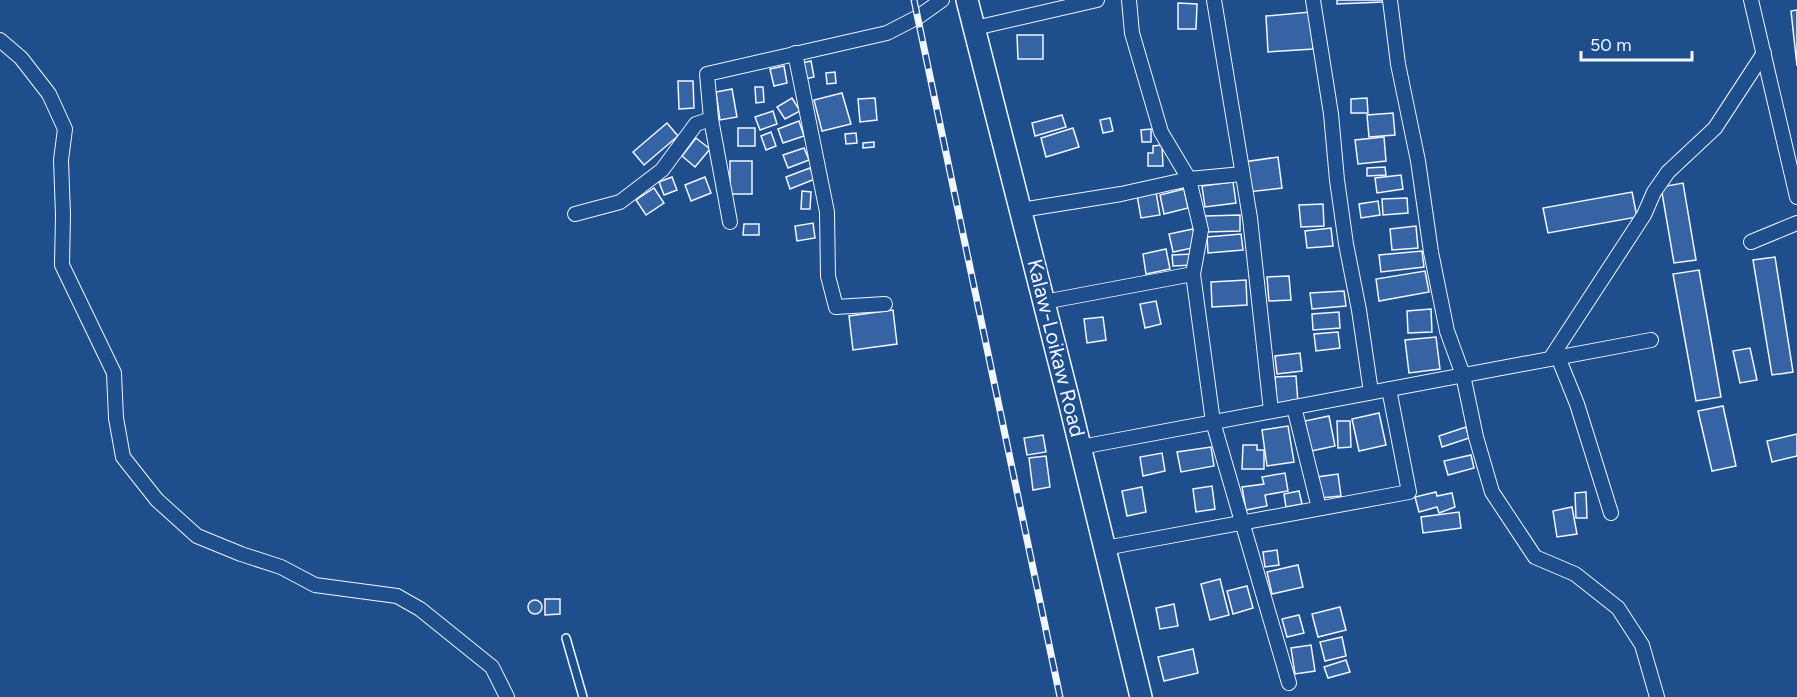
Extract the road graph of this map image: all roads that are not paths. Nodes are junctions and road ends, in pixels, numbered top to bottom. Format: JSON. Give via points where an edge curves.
{"nodes":[{"id":1,"x":942,"y":0,"type":"edge"},
{"id":2,"x":968,"y":0,"type":"edge"},
{"id":3,"x":1097,"y":0,"type":"edge"},
{"id":4,"x":1129,"y":0,"type":"edge"},
{"id":5,"x":1214,"y":0,"type":"edge"},
{"id":6,"x":1313,"y":0,"type":"edge"},
{"id":7,"x":1390,"y":0,"type":"edge"},
{"id":8,"x":1751,"y":0,"type":"edge"},
{"id":9,"x":975,"y":28,"type":"junction"},
{"id":10,"x":0,"y":40,"type":"edge"},
{"id":11,"x":795,"y":53,"type":"junction"},
{"id":12,"x":1764,"y":53,"type":"junction"},
{"id":13,"x":711,"y":119,"type":"junction"},
{"id":14,"x":1242,"y":174,"type":"junction"},
{"id":15,"x":1189,"y":179,"type":"junction"},
{"id":16,"x":1797,"y":197,"type":"edge"},
{"id":17,"x":1021,"y":210,"type":"junction"},
{"id":18,"x":575,"y":214,"type":"dead end"},
{"id":19,"x":730,"y":222,"type":"dead end"},
{"id":20,"x":1797,"y":223,"type":"edge"},
{"id":21,"x":1751,"y":242,"type":"dead end"},
{"id":22,"x":1193,"y":274,"type":"junction"},
{"id":23,"x":1044,"y":302,"type":"junction"},
{"id":24,"x":885,"y":304,"type":"dead end"},
{"id":25,"x":1651,"y":340,"type":"dead end"},
{"id":26,"x":1554,"y":358,"type":"junction"},
{"id":27,"x":1463,"y":375,"type":"junction"},
{"id":28,"x":1389,"y":389,"type":"junction"},
{"id":29,"x":1371,"y":392,"type":"junction"},
{"id":30,"x":1294,"y":406,"type":"junction"},
{"id":31,"x":1271,"y":411,"type":"junction"},
{"id":32,"x":1213,"y":422,"type":"junction"},
{"id":33,"x":1081,"y":447,"type":"junction"},
{"id":34,"x":1319,"y":508,"type":"junction"},
{"id":35,"x":1611,"y":513,"type":"dead end"},
{"id":36,"x":1242,"y":523,"type":"junction"},
{"id":37,"x":1105,"y":548,"type":"junction"},
{"id":38,"x":566,"y":638,"type":"dead end"},
{"id":39,"x":1289,"y":683,"type":"dead end"},
{"id":40,"x":507,"y":697,"type":"edge"},
{"id":41,"x":583,"y":697,"type":"edge"},
{"id":42,"x":1141,"y":697,"type":"edge"},
{"id":43,"x":1657,"y":697,"type":"edge"}],
"edges":[{"from":1,"to":11,"type":"street","via":[[887,33]]},
{"from":2,"to":9,"type":"main road","name":"Kalaw-Loikaw Road"},
{"from":3,"to":9,"type":"street"},
{"from":4,"to":15,"type":"street","via":[[1132,33],[1161,132]]},
{"from":5,"to":14,"type":"street"},
{"from":6,"to":29,"type":"street","via":[[1346,244]]},
{"from":7,"to":27,"type":"street","via":[[1431,252],[1447,331]]},
{"from":8,"to":12,"type":"street"},
{"from":9,"to":17,"type":"main road","name":"Kalaw-Loikaw Road"},
{"from":10,"to":40,"type":"street","via":[[21,58],[49,94],[64,129],[62,265],[114,373],[123,457],[157,500],[197,536],[281,567],[315,585],[397,596],[420,609],[492,667]]},
{"from":11,"to":13,"type":"street","via":[[706,74]]},
{"from":11,"to":24,"type":"street","via":[[827,212],[828,276],[836,307]]},
{"from":12,"to":16,"type":"street"},
{"from":12,"to":26,"type":"street","via":[[1715,128],[1668,172],[1654,192],[1644,215]]},
{"from":13,"to":18,"type":"street","via":[[696,124],[662,170],[620,202]]},
{"from":13,"to":19,"type":"street"},
{"from":14,"to":15,"type":"street"},
{"from":14,"to":31,"type":"street"},
{"from":15,"to":17,"type":"street"},
{"from":15,"to":22,"type":"street","via":[[1201,230]]},
{"from":17,"to":23,"type":"main road","name":"Kalaw-Loikaw Road"},
{"from":20,"to":21,"type":"street"},
{"from":22,"to":23,"type":"street"},
{"from":22,"to":32,"type":"street"},
{"from":23,"to":33,"type":"main road","name":"Kalaw-Loikaw Road"},
{"from":25,"to":26,"type":"street"},
{"from":26,"to":27,"type":"street"},
{"from":26,"to":35,"type":"street","via":[[1577,404]]},
{"from":27,"to":28,"type":"street"},
{"from":27,"to":43,"type":"street","via":[[1492,492],[1535,557],[1575,574],[1618,608],[1642,645]]},
{"from":28,"to":29,"type":"street"},
{"from":28,"to":34,"type":"street","via":[[1409,492]]},
{"from":29,"to":30,"type":"street"},
{"from":30,"to":31,"type":"street"},
{"from":30,"to":34,"type":"street"},
{"from":31,"to":32,"type":"street"},
{"from":32,"to":33,"type":"street"},
{"from":32,"to":36,"type":"street"},
{"from":33,"to":37,"type":"main road","name":"Kalaw-Loikaw Road"},
{"from":34,"to":36,"type":"street"},
{"from":36,"to":37,"type":"street"},
{"from":36,"to":39,"type":"street"},
{"from":37,"to":42,"type":"main road","name":"Kalaw-Loikaw Road"},
{"from":38,"to":41,"type":"lane"}]}
